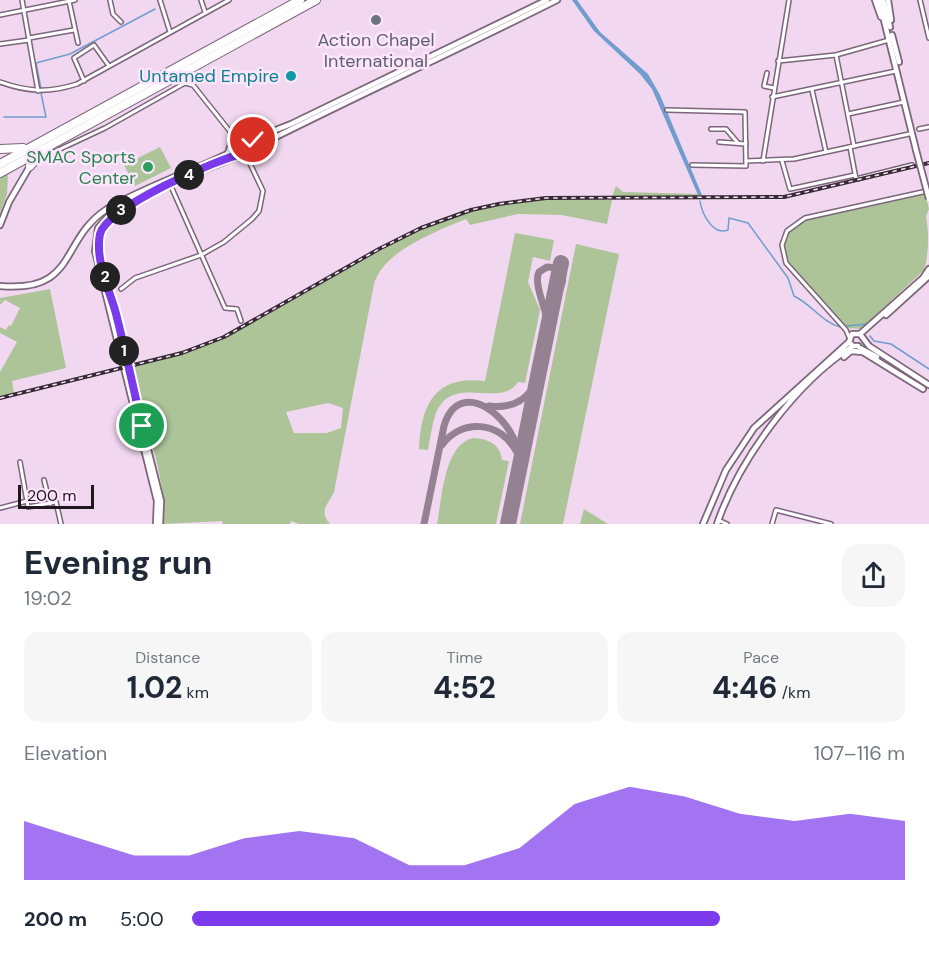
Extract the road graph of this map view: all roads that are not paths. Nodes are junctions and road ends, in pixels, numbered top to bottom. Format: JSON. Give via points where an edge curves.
{"nodes":[{"id":1,"x":22,"y":0,"type":"edge"},
{"id":2,"x":75,"y":0,"type":"edge"},
{"id":3,"x":110,"y":0,"type":"edge"},
{"id":4,"x":160,"y":0,"type":"edge"},
{"id":5,"x":201,"y":0,"type":"edge"},
{"id":6,"x":229,"y":0,"type":"edge"},
{"id":7,"x":300,"y":0,"type":"edge"},
{"id":8,"x":316,"y":0,"type":"edge"},
{"id":9,"x":547,"y":0,"type":"edge"},
{"id":10,"x":556,"y":0,"type":"edge"},
{"id":11,"x":789,"y":0,"type":"edge"},
{"id":12,"x":881,"y":0,"type":"edge"},
{"id":13,"x":920,"y":0,"type":"edge"},
{"id":14,"x":69,"y":1,"type":"edge"},
{"id":15,"x":24,"y":10,"type":"junction"},
{"id":16,"x":205,"y":12,"type":"junction"},
{"id":17,"x":0,"y":15,"type":"edge"},
{"id":18,"x":120,"y":22,"type":"dead end"},
{"id":19,"x":889,"y":26,"type":"junction"},
{"id":20,"x":74,"y":30,"type":"junction"},
{"id":21,"x":170,"y":32,"type":"junction"},
{"id":22,"x":929,"y":38,"type":"edge"},
{"id":23,"x":29,"y":39,"type":"junction"},
{"id":24,"x":891,"y":40,"type":"junction"},
{"id":25,"x":78,"y":43,"type":"dead end"},
{"id":26,"x":0,"y":44,"type":"edge"},
{"id":27,"x":836,"y":55,"type":"junction"},
{"id":28,"x":778,"y":61,"type":"junction"},
{"id":29,"x":109,"y":66,"type":"junction"},
{"id":30,"x":898,"y":71,"type":"junction"},
{"id":31,"x":766,"y":73,"type":"dead end"},
{"id":32,"x":84,"y":81,"type":"junction"},
{"id":33,"x":0,"y":82,"type":"edge"},
{"id":34,"x":842,"y":84,"type":"junction"},
{"id":35,"x":774,"y":88,"type":"junction"},
{"id":36,"x":812,"y":90,"type":"junction"},
{"id":37,"x":38,"y":92,"type":"junction"},
{"id":38,"x":772,"y":97,"type":"junction"},
{"id":39,"x":906,"y":102,"type":"junction"},
{"id":40,"x":667,"y":110,"type":"dead end"},
{"id":41,"x":848,"y":114,"type":"junction"},
{"id":42,"x":929,"y":127,"type":"edge"},
{"id":43,"x":711,"y":129,"type":"dead end"},
{"id":44,"x":919,"y":129,"type":"dead end"},
{"id":45,"x":909,"y":134,"type":"dead end"},
{"id":46,"x":234,"y":136,"type":"junction"},
{"id":47,"x":39,"y":142,"type":"junction"},
{"id":48,"x":719,"y":142,"type":"dead end"},
{"id":49,"x":738,"y":143,"type":"junction"},
{"id":50,"x":746,"y":144,"type":"junction"},
{"id":51,"x":240,"y":145,"type":"junction"},
{"id":52,"x":50,"y":146,"type":"junction"},
{"id":53,"x":852,"y":147,"type":"junction"},
{"id":54,"x":1,"y":149,"type":"edge"},
{"id":55,"x":917,"y":150,"type":"junction"},
{"id":56,"x":245,"y":152,"type":"junction"},
{"id":57,"x":826,"y":152,"type":"junction"},
{"id":58,"x":228,"y":154,"type":"junction"},
{"id":59,"x":746,"y":160,"type":"junction"},
{"id":60,"x":763,"y":160,"type":"junction"},
{"id":61,"x":782,"y":161,"type":"junction"},
{"id":62,"x":2,"y":163,"type":"edge"},
{"id":63,"x":692,"y":165,"type":"dead end"},
{"id":64,"x":912,"y":165,"type":"dead end"},
{"id":65,"x":30,"y":166,"type":"junction"},
{"id":66,"x":0,"y":173,"type":"edge"},
{"id":67,"x":855,"y":175,"type":"junction"},
{"id":68,"x":170,"y":184,"type":"junction"},
{"id":69,"x":929,"y":189,"type":"edge"},
{"id":70,"x":929,"y":199,"type":"edge"},
{"id":71,"x":123,"y":205,"type":"junction"},
{"id":72,"x":0,"y":225,"type":"edge"},
{"id":73,"x":201,"y":255,"type":"junction"},
{"id":74,"x":929,"y":269,"type":"edge"},
{"id":75,"x":929,"y":276,"type":"edge"},
{"id":76,"x":0,"y":286,"type":"edge"},
{"id":77,"x":121,"y":289,"type":"dead end"},
{"id":78,"x":241,"y":321,"type":"dead end"},
{"id":79,"x":846,"y":330,"type":"junction"},
{"id":80,"x":859,"y":336,"type":"junction"},
{"id":81,"x":849,"y":339,"type":"junction"},
{"id":82,"x":856,"y":346,"type":"junction"},
{"id":83,"x":929,"y":385,"type":"edge"},
{"id":84,"x":923,"y":389,"type":"junction"},
{"id":85,"x":929,"y":393,"type":"edge"},
{"id":86,"x":762,"y":438,"type":"junction"},
{"id":87,"x":20,"y":462,"type":"dead end"},
{"id":88,"x":44,"y":480,"type":"dead end"},
{"id":89,"x":27,"y":501,"type":"junction"},
{"id":90,"x":50,"y":504,"type":"junction"},
{"id":91,"x":0,"y":508,"type":"edge"},
{"id":92,"x":806,"y":518,"type":"junction"},
{"id":93,"x":717,"y":522,"type":"edge"},
{"id":94,"x":61,"y":524,"type":"edge"},
{"id":95,"x":158,"y":524,"type":"edge"},
{"id":96,"x":703,"y":524,"type":"edge"},
{"id":97,"x":727,"y":524,"type":"edge"},
{"id":98,"x":772,"y":524,"type":"edge"},
{"id":99,"x":804,"y":524,"type":"edge"},
{"id":100,"x":831,"y":524,"type":"edge"}],
"edges":[{"from":1,"to":15,"type":"street"},
{"from":2,"to":14,"type":"street"},
{"from":3,"to":18,"type":"street","via":[[113,14]]},
{"from":4,"to":21,"type":"street"},
{"from":5,"to":16,"type":"street"},
{"from":6,"to":16,"type":"street"},
{"from":7,"to":47,"type":"highway"},
{"from":8,"to":52,"type":"highway"},
{"from":9,"to":51,"type":"main road"},
{"from":10,"to":56,"type":"main road"},
{"from":11,"to":28,"type":"street"},
{"from":12,"to":19,"type":"main road"},
{"from":12,"to":19,"type":"main road"},
{"from":13,"to":22,"type":"street"},
{"from":14,"to":15,"type":"street"},
{"from":14,"to":20,"type":"street"},
{"from":15,"to":17,"type":"street"},
{"from":15,"to":23,"type":"street"},
{"from":16,"to":21,"type":"street"},
{"from":19,"to":24,"type":"main road"},
{"from":19,"to":55,"type":"main road"},
{"from":20,"to":23,"type":"street"},
{"from":20,"to":25,"type":"street"},
{"from":21,"to":29,"type":"street"},
{"from":23,"to":26,"type":"street"},
{"from":23,"to":37,"type":"street"},
{"from":24,"to":27,"type":"street"},
{"from":24,"to":30,"type":"main road"},
{"from":27,"to":28,"type":"street"},
{"from":27,"to":34,"type":"street"},
{"from":28,"to":35,"type":"street"},
{"from":29,"to":32,"type":"street"},
{"from":29,"to":32,"type":"street","via":[[94,45],[74,58]]},
{"from":30,"to":34,"type":"street"},
{"from":30,"to":39,"type":"main road"},
{"from":31,"to":35,"type":"street","via":[[764,86]]},
{"from":32,"to":37,"type":"street"},
{"from":33,"to":37,"type":"street"},
{"from":34,"to":36,"type":"street"},
{"from":34,"to":41,"type":"street"},
{"from":35,"to":38,"type":"street"},
{"from":36,"to":38,"type":"street"},
{"from":36,"to":57,"type":"street"},
{"from":38,"to":60,"type":"street"},
{"from":39,"to":41,"type":"street"},
{"from":39,"to":55,"type":"main road"},
{"from":40,"to":50,"type":"street","via":[[743,110]]},
{"from":41,"to":53,"type":"street"},
{"from":42,"to":44,"type":"street"},
{"from":43,"to":49,"type":"street","via":[[726,129]]},
{"from":45,"to":53,"type":"street"},
{"from":46,"to":51,"type":"street"},
{"from":46,"to":58,"type":"main road"},
{"from":46,"to":65,"type":"street","via":[[193,85],[185,82]]},
{"from":47,"to":54,"type":"highway"},
{"from":47,"to":62,"type":"highway"},
{"from":48,"to":49,"type":"street"},
{"from":49,"to":50,"type":"street"},
{"from":50,"to":59,"type":"street"},
{"from":51,"to":56,"type":"main road"},
{"from":51,"to":56,"type":"main road"},
{"from":51,"to":58,"type":"main road"},
{"from":52,"to":65,"type":"highway"},
{"from":52,"to":66,"type":"highway"},
{"from":53,"to":57,"type":"street"},
{"from":53,"to":67,"type":"street"},
{"from":54,"to":62,"type":"highway"},
{"from":55,"to":69,"type":"main road","bridge":true},
{"from":55,"to":70,"type":"main road","bridge":true},
{"from":56,"to":68,"type":"main road"},
{"from":56,"to":73,"type":"street","via":[[263,187],[259,211],[224,242]]},
{"from":57,"to":61,"type":"street"},
{"from":58,"to":71,"type":"main road"},
{"from":59,"to":60,"type":"street"},
{"from":59,"to":63,"type":"street","via":[[746,166]]},
{"from":60,"to":61,"type":"street"},
{"from":61,"to":67,"type":"street","via":[[790,189]]},
{"from":64,"to":67,"type":"street","via":[[856,179]]},
{"from":65,"to":72,"type":"main road"},
{"from":68,"to":71,"type":"main road"},
{"from":68,"to":73,"type":"street"},
{"from":69,"to":79,"type":"street","via":[[805,218],[787,231],[782,245],[786,263]]},
{"from":71,"to":76,"type":"main road","via":[[93,221],[50,278],[32,286]]},
{"from":71,"to":95,"type":"main road","via":[[103,227],[100,252],[161,501]]},
{"from":73,"to":77,"type":"street","via":[[135,278]]},
{"from":73,"to":78,"type":"street","via":[[225,308],[237,309]]},
{"from":74,"to":80,"type":"main road","via":[[924,278]]},
{"from":75,"to":80,"type":"main road"},
{"from":79,"to":80,"type":"street"},
{"from":79,"to":81,"type":"street"},
{"from":80,"to":81,"type":"main road"},
{"from":80,"to":82,"type":"main road"},
{"from":80,"to":83,"type":"main road"},
{"from":81,"to":82,"type":"main road"},
{"from":81,"to":96,"type":"main road","via":[[753,428],[726,470]]},
{"from":82,"to":84,"type":"main road"},
{"from":82,"to":86,"type":"main road","via":[[793,400]]},
{"from":84,"to":85,"type":"main road"},
{"from":84,"to":86,"type":"main road","via":[[863,352],[851,351],[805,391]]},
{"from":86,"to":93,"type":"main road","via":[[741,470]]},
{"from":87,"to":89,"type":"street"},
{"from":88,"to":90,"type":"street"},
{"from":89,"to":90,"type":"street","via":[[29,507]]},
{"from":89,"to":91,"type":"street"},
{"from":90,"to":94,"type":"street","via":[[57,503]]},
{"from":92,"to":98,"type":"street","via":[[776,510]]},
{"from":92,"to":99,"type":"street"},
{"from":92,"to":100,"type":"street"},
{"from":93,"to":97,"type":"street"}]}
